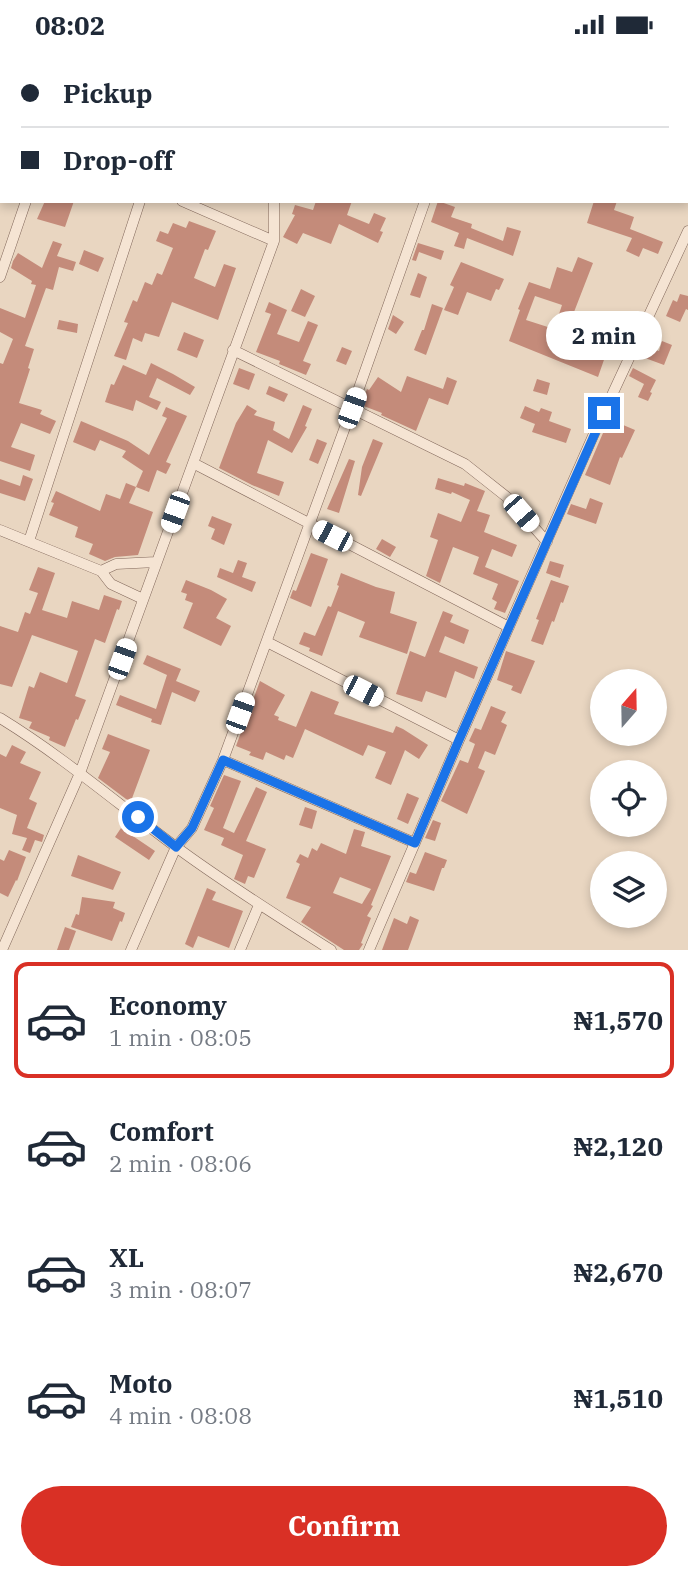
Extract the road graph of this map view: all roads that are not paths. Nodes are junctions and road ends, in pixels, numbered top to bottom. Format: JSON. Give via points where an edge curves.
{"nodes":[{"id":1,"x":25,"y":203,"type":"edge"},
{"id":2,"x":139,"y":203,"type":"edge"},
{"id":3,"x":187,"y":203,"type":"edge"},
{"id":4,"x":274,"y":203,"type":"edge"},
{"id":5,"x":424,"y":203,"type":"edge"},
{"id":6,"x":688,"y":231,"type":"edge"},
{"id":7,"x":274,"y":241,"type":"junction"},
{"id":8,"x":0,"y":277,"type":"edge"},
{"id":9,"x":233,"y":350,"type":"junction"},
{"id":10,"x":352,"y":408,"type":"junction"},
{"id":11,"x":193,"y":463,"type":"junction"},
{"id":12,"x":310,"y":524,"type":"junction"},
{"id":13,"x":0,"y":530,"type":"edge"},
{"id":14,"x":29,"y":541,"type":"junction"},
{"id":15,"x":547,"y":542,"type":"junction"},
{"id":16,"x":156,"y":562,"type":"junction"},
{"id":17,"x":101,"y":571,"type":"junction"},
{"id":18,"x":143,"y":599,"type":"junction"},
{"id":19,"x":509,"y":627,"type":"junction"},
{"id":20,"x":267,"y":642,"type":"junction"},
{"id":21,"x":0,"y":718,"type":"edge"},
{"id":22,"x":459,"y":740,"type":"junction"},
{"id":23,"x":223,"y":760,"type":"junction"},
{"id":24,"x":80,"y":773,"type":"junction"},
{"id":25,"x":415,"y":843,"type":"junction"},
{"id":26,"x":176,"y":847,"type":"junction"},
{"id":27,"x":259,"y":905,"type":"junction"},
{"id":28,"x":2,"y":950,"type":"edge"},
{"id":29,"x":131,"y":950,"type":"edge"},
{"id":30,"x":240,"y":950,"type":"edge"},
{"id":31,"x":331,"y":950,"type":"edge"},
{"id":32,"x":369,"y":950,"type":"edge"}],
"edges":[{"from":1,"to":8,"type":"street"},
{"from":2,"to":14,"type":"street"},
{"from":3,"to":7,"type":"street"},
{"from":4,"to":7,"type":"street"},
{"from":5,"to":10,"type":"street"},
{"from":6,"to":15,"type":"street"},
{"from":7,"to":9,"type":"street"},
{"from":9,"to":10,"type":"street"},
{"from":9,"to":11,"type":"street"},
{"from":10,"to":12,"type":"street"},
{"from":10,"to":15,"type":"street","via":[[465,464],[508,498]]},
{"from":11,"to":12,"type":"street"},
{"from":11,"to":16,"type":"street"},
{"from":12,"to":19,"type":"street"},
{"from":12,"to":20,"type":"street"},
{"from":13,"to":14,"type":"street"},
{"from":14,"to":17,"type":"street"},
{"from":15,"to":19,"type":"street"},
{"from":16,"to":17,"type":"street","via":[[116,564]]},
{"from":16,"to":18,"type":"street"},
{"from":17,"to":18,"type":"street","via":[[111,584]]},
{"from":18,"to":24,"type":"street"},
{"from":19,"to":22,"type":"street"},
{"from":20,"to":22,"type":"street"},
{"from":20,"to":23,"type":"street"},
{"from":21,"to":24,"type":"street"},
{"from":22,"to":25,"type":"street"},
{"from":23,"to":25,"type":"street"},
{"from":23,"to":26,"type":"street","via":[[192,828]]},
{"from":24,"to":26,"type":"street"},
{"from":24,"to":28,"type":"street"},
{"from":25,"to":32,"type":"street"},
{"from":26,"to":27,"type":"street"},
{"from":26,"to":29,"type":"street"},
{"from":27,"to":30,"type":"street"},
{"from":27,"to":31,"type":"street"}]}
